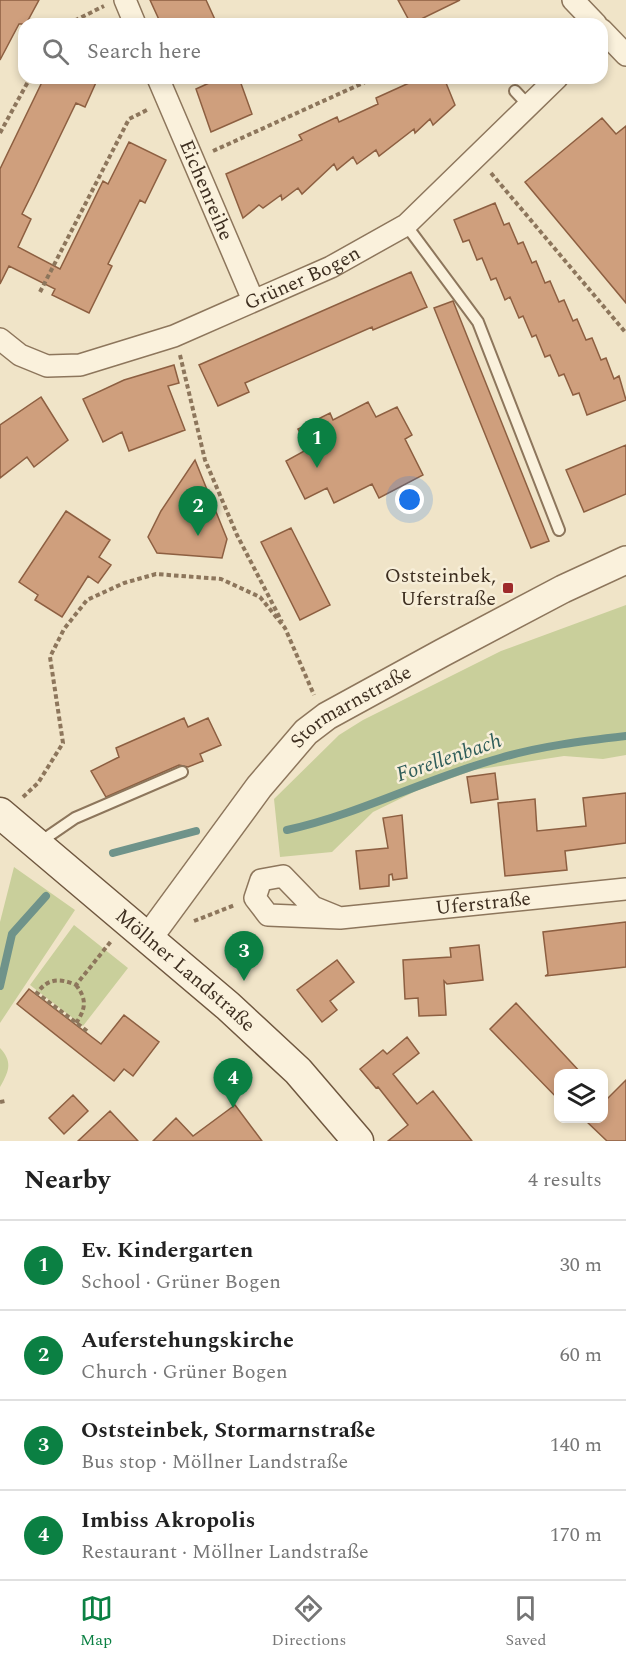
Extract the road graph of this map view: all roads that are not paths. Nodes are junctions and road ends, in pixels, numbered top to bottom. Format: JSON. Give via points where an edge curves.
{"nodes":[{"id":1,"x":573,"y":0,"type":"edge"},
{"id":2,"x":115,"y":2,"type":"edge"},
{"id":3,"x":130,"y":18,"type":"edge"},
{"id":4,"x":590,"y":18,"type":"edge"},
{"id":5,"x":608,"y":37,"type":"edge"},
{"id":6,"x":626,"y":55,"type":"edge"},
{"id":7,"x":160,"y":84,"type":"edge"},
{"id":8,"x":547,"y":84,"type":"edge"},
{"id":9,"x":406,"y":225,"type":"junction"},
{"id":10,"x":253,"y":300,"type":"junction"},
{"id":11,"x":0,"y":339,"type":"edge"},
{"id":12,"x":559,"y":530,"type":"dead end"},
{"id":13,"x":626,"y":560,"type":"edge"},
{"id":14,"x":182,"y":772,"type":"dead end"},
{"id":15,"x":2,"y":815,"type":"edge"},
{"id":16,"x":38,"y":844,"type":"junction"},
{"id":17,"x":626,"y":889,"type":"edge"},
{"id":18,"x":340,"y":918,"type":"junction"},
{"id":19,"x":138,"y":929,"type":"junction"},
{"id":20,"x":358,"y":1141,"type":"edge"}],
"edges":[{"from":1,"to":4,"type":"street"},
{"from":2,"to":3,"type":"street"},
{"from":5,"to":6,"type":"street"},
{"from":7,"to":10,"type":"street","name":"Eichenreihe"},
{"from":8,"to":9,"type":"street","name":"Grüner Bogen","via":[[522,99],[477,156]]},
{"from":9,"to":10,"type":"street","name":"Grüner Bogen","via":[[331,267]]},
{"from":9,"to":12,"type":"lane","via":[[478,322]]},
{"from":10,"to":11,"type":"street","name":"Grüner Bogen","via":[[174,336],[80,365],[47,366],[20,354]]},
{"from":13,"to":19,"type":"street","name":"Stormarnstraße","via":[[563,589],[327,716],[306,732]]},
{"from":14,"to":16,"type":"lane","via":[[75,818]]},
{"from":15,"to":16,"type":"main road","name":"Möllner Landstraße"},
{"from":16,"to":19,"type":"main road","name":"Möllner Landstraße"},
{"from":17,"to":18,"type":"street","name":"Uferstraße"},
{"from":18,"to":18,"type":"street","name":"Uferstraße","via":[[313,907],[283,876],[261,880],[255,898],[268,915]]},
{"from":19,"to":20,"type":"main road","name":"Möllner Landstraße","via":[[298,1071]]}]}
